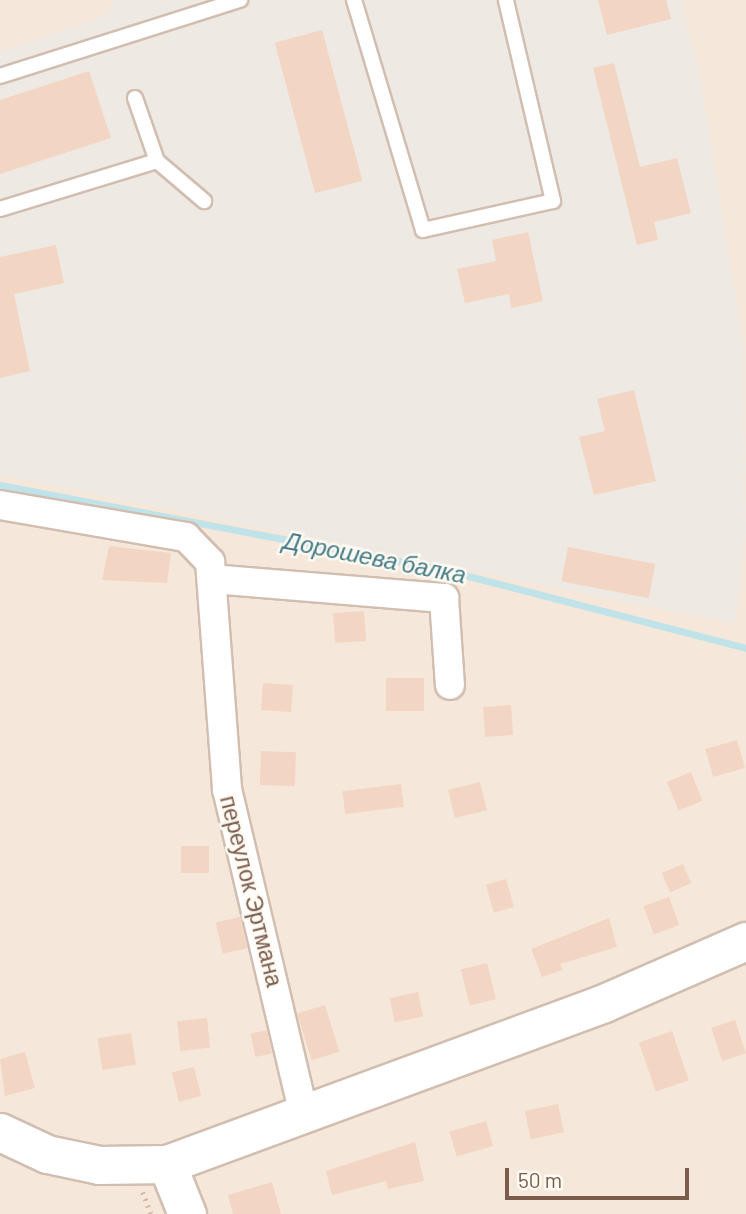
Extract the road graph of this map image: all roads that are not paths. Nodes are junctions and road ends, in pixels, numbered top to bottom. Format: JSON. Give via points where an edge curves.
{"nodes":[{"id":1,"x":240,"y":0,"type":"edge"},
{"id":2,"x":354,"y":0,"type":"edge"},
{"id":3,"x":506,"y":0,"type":"edge"},
{"id":4,"x":0,"y":76,"type":"edge"},
{"id":5,"x":135,"y":98,"type":"dead end"},
{"id":6,"x":158,"y":162,"type":"junction"},
{"id":7,"x":204,"y":201,"type":"dead end"},
{"id":8,"x":0,"y":209,"type":"edge"},
{"id":9,"x":0,"y":505,"type":"edge"},
{"id":10,"x":212,"y":579,"type":"junction"},
{"id":11,"x":450,"y":685,"type":"dead end"},
{"id":12,"x":746,"y":941,"type":"edge"},
{"id":13,"x":304,"y":1116,"type":"junction"},
{"id":14,"x":0,"y":1132,"type":"edge"},
{"id":15,"x":154,"y":1176,"type":"junction"},
{"id":16,"x":187,"y":1214,"type":"edge"}],
"edges":[{"from":1,"to":4,"type":"lane"},
{"from":2,"to":3,"type":"lane","via":[[423,230],[553,201]]},
{"from":5,"to":6,"type":"lane"},
{"from":6,"to":7,"type":"lane"},
{"from":6,"to":8,"type":"lane"},
{"from":9,"to":10,"type":"street","name":"переулок Эртмана","via":[[186,537],[211,562]]},
{"from":10,"to":11,"type":"street","via":[[444,598]]},
{"from":10,"to":13,"type":"street","name":"переулок Эртмана","via":[[227,789]]},
{"from":12,"to":13,"type":"street","via":[[604,1003]]},
{"from":13,"to":15,"type":"street"},
{"from":14,"to":15,"type":"street","via":[[47,1154]]},
{"from":15,"to":16,"type":"street"}]}
